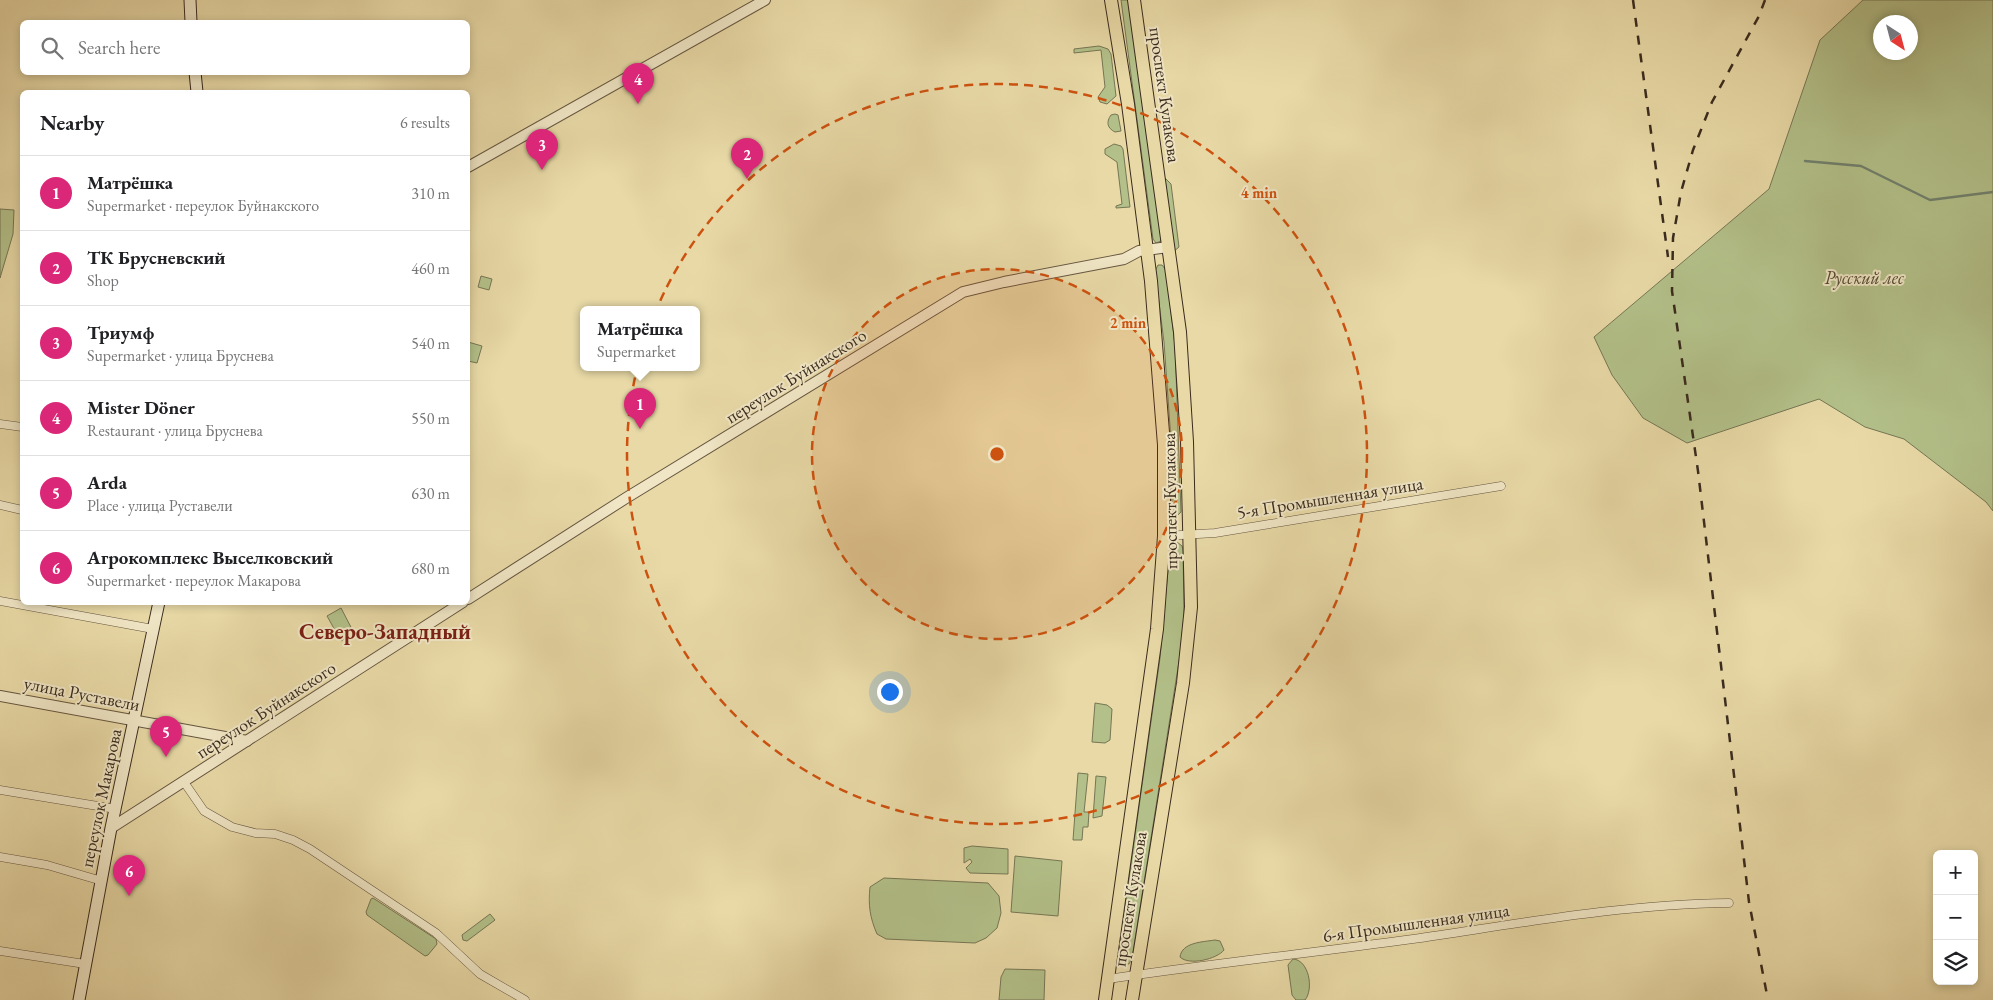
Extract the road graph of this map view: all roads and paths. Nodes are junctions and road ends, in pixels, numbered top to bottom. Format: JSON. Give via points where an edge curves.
{"nodes":[{"id":1,"x":190,"y":0,"type":"edge"},
{"id":2,"x":765,"y":0,"type":"edge"},
{"id":3,"x":1110,"y":0,"type":"edge"},
{"id":4,"x":1134,"y":0,"type":"edge"},
{"id":5,"x":191,"y":20,"type":"edge"},
{"id":6,"x":195,"y":75,"type":"edge"},
{"id":7,"x":197,"y":90,"type":"edge"},
{"id":8,"x":470,"y":167,"type":"edge"},
{"id":9,"x":1168,"y":247,"type":"junction"},
{"id":10,"x":1148,"y":250,"type":"junction"},
{"id":11,"x":0,"y":424,"type":"edge"},
{"id":12,"x":20,"y":427,"type":"edge"},
{"id":13,"x":1501,"y":486,"type":"dead end"},
{"id":14,"x":0,"y":505,"type":"edge"},
{"id":15,"x":20,"y":510,"type":"edge"},
{"id":16,"x":1164,"y":536,"type":"junction"},
{"id":17,"x":1189,"y":536,"type":"junction"},
{"id":18,"x":470,"y":598,"type":"edge"},
{"id":19,"x":0,"y":601,"type":"edge"},
{"id":20,"x":20,"y":605,"type":"edge"},
{"id":21,"x":22,"y":605,"type":"edge"},
{"id":22,"x":158,"y":605,"type":"edge"},
{"id":23,"x":458,"y":605,"type":"edge"},
{"id":24,"x":153,"y":629,"type":"junction"},
{"id":25,"x":0,"y":696,"type":"edge"},
{"id":26,"x":134,"y":720,"type":"junction"},
{"id":27,"x":247,"y":741,"type":"junction"},
{"id":28,"x":184,"y":782,"type":"junction"},
{"id":29,"x":0,"y":790,"type":"edge"},
{"id":30,"x":116,"y":809,"type":"junction"},
{"id":31,"x":111,"y":828,"type":"junction"},
{"id":32,"x":0,"y":857,"type":"edge"},
{"id":33,"x":102,"y":881,"type":"junction"},
{"id":34,"x":1729,"y":902,"type":"dead end"},
{"id":35,"x":0,"y":951,"type":"edge"},
{"id":36,"x":85,"y":964,"type":"junction"},
{"id":37,"x":1135,"y":975,"type":"junction"},
{"id":38,"x":1108,"y":979,"type":"junction"},
{"id":39,"x":79,"y":1000,"type":"edge"},
{"id":40,"x":525,"y":1000,"type":"edge"},
{"id":41,"x":1105,"y":1000,"type":"edge"},
{"id":42,"x":1132,"y":1000,"type":"edge"}],
"edges":[{"from":1,"to":5,"type":"main road"},
{"from":2,"to":8,"type":"street"},
{"from":3,"to":10,"type":"main road","name":"проспект Кулакова"},
{"from":4,"to":9,"type":"main road","name":"проспект Кулакова"},
{"from":6,"to":7,"type":"main road"},
{"from":9,"to":10,"type":"street","name":"переулок Буйнакского"},
{"from":9,"to":17,"type":"main road","name":"проспект Кулакова","via":[[1183,365]]},
{"from":10,"to":16,"type":"main road","name":"проспект Кулакова","via":[[1162,412]]},
{"from":10,"to":18,"type":"street","name":"переулок Буйнакского","via":[[1124,259],[962,292]]},
{"from":11,"to":12,"type":"street"},
{"from":13,"to":17,"type":"street","name":"5-я Промышленная улица"},
{"from":14,"to":15,"type":"street"},
{"from":16,"to":17,"type":"street","name":"5-я Промышленная улица"},
{"from":16,"to":38,"type":"main road","name":"проспект Кулакова","via":[[1157,629]]},
{"from":17,"to":37,"type":"main road","name":"проспект Кулакова","via":[[1191,607],[1183,683]]},
{"from":19,"to":20,"type":"street"},
{"from":21,"to":24,"type":"street"},
{"from":22,"to":24,"type":"main road","name":"переулок Макарова"},
{"from":23,"to":27,"type":"street","name":"переулок Буйнакского"},
{"from":24,"to":26,"type":"main road","name":"переулок Макарова"},
{"from":25,"to":26,"type":"street","name":"улица Руставели"},
{"from":26,"to":27,"type":"street","name":"улица Руставели"},
{"from":26,"to":30,"type":"main road","name":"переулок Макарова"},
{"from":27,"to":28,"type":"street","name":"переулок Буйнакского"},
{"from":28,"to":31,"type":"street","name":"переулок Буйнакского"},
{"from":28,"to":40,"type":"street","via":[[204,811],[232,827],[275,834],[310,849],[436,933],[480,974]]},
{"from":29,"to":30,"type":"street"},
{"from":30,"to":31,"type":"main road","name":"переулок Макарова"},
{"from":31,"to":33,"type":"main road","name":"переулок Макарова"},
{"from":32,"to":33,"type":"street","via":[[47,864]]},
{"from":33,"to":36,"type":"main road","name":"переулок Макарова"},
{"from":34,"to":37,"type":"street","name":"6-я Промышленная улица","via":[[1676,904],[1563,917],[1310,954]]},
{"from":35,"to":36,"type":"street"},
{"from":36,"to":39,"type":"main road","name":"переулок Макарова"},
{"from":37,"to":38,"type":"street","name":"6-я Промышленная улица"},
{"from":37,"to":42,"type":"main road","name":"проспект Кулакова"},
{"from":38,"to":41,"type":"main road","name":"проспект Кулакова"}]}
